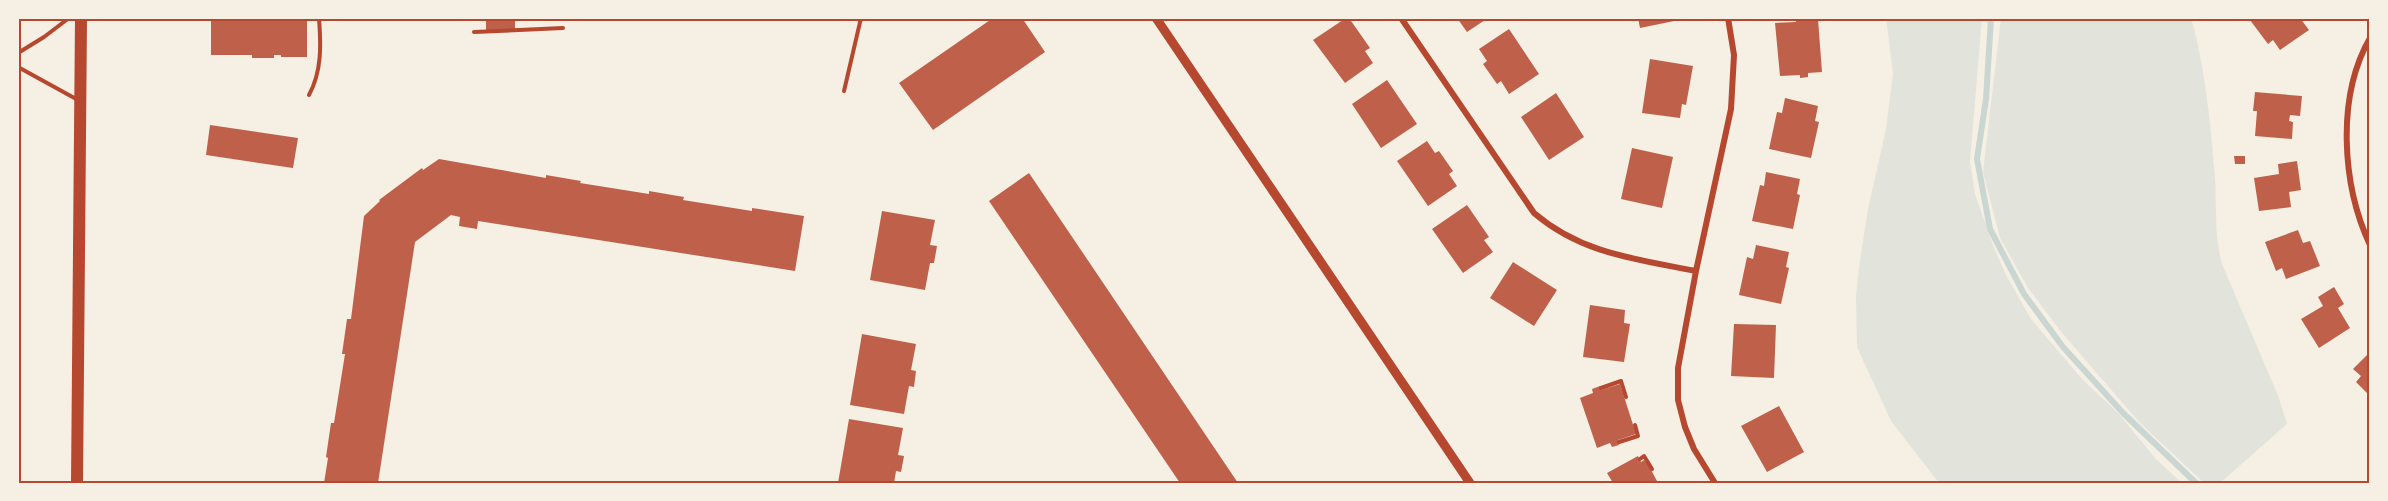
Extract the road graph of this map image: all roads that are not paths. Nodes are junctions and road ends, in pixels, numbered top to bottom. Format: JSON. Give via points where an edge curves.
{"nodes":[{"id":1,"x":69,"y":18,"type":"edge"},
{"id":2,"x":81,"y":18,"type":"edge"},
{"id":3,"x":319,"y":18,"type":"edge"},
{"id":4,"x":861,"y":18,"type":"edge"},
{"id":5,"x":1156,"y":18,"type":"edge"},
{"id":6,"x":1401,"y":18,"type":"edge"},
{"id":7,"x":1728,"y":18,"type":"edge"},
{"id":8,"x":563,"y":28,"type":"dead end"},
{"id":9,"x":474,"y":32,"type":"dead end"},
{"id":10,"x":2370,"y":38,"type":"edge"},
{"id":11,"x":18,"y":53,"type":"edge"},
{"id":12,"x":18,"y":67,"type":"edge"},
{"id":13,"x":844,"y":91,"type":"dead end"},
{"id":14,"x":309,"y":94,"type":"dead end"},
{"id":15,"x":81,"y":102,"type":"junction"},
{"id":16,"x":2370,"y":245,"type":"edge"},
{"id":17,"x":1696,"y":271,"type":"junction"},
{"id":18,"x":77,"y":483,"type":"edge"},
{"id":19,"x":1470,"y":483,"type":"edge"},
{"id":20,"x":1715,"y":483,"type":"edge"}],
"edges":[{"from":1,"to":11,"type":"lane"},
{"from":2,"to":15,"type":"main road"},
{"from":3,"to":14,"type":"lane","via":[[318,79]]},
{"from":4,"to":13,"type":"lane"},
{"from":5,"to":19,"type":"street"},
{"from":6,"to":17,"type":"street","via":[[1534,213],[1551,228],[1601,252]]},
{"from":7,"to":17,"type":"street","via":[[1734,55],[1731,109]]},
{"from":8,"to":9,"type":"lane"},
{"from":10,"to":16,"type":"street","via":[[2357,70],[2351,100],[2347,161],[2350,187]]},
{"from":12,"to":15,"type":"lane"},
{"from":15,"to":18,"type":"main road"},
{"from":17,"to":20,"type":"street","via":[[1677,368],[1678,400],[1694,448]]}]}
